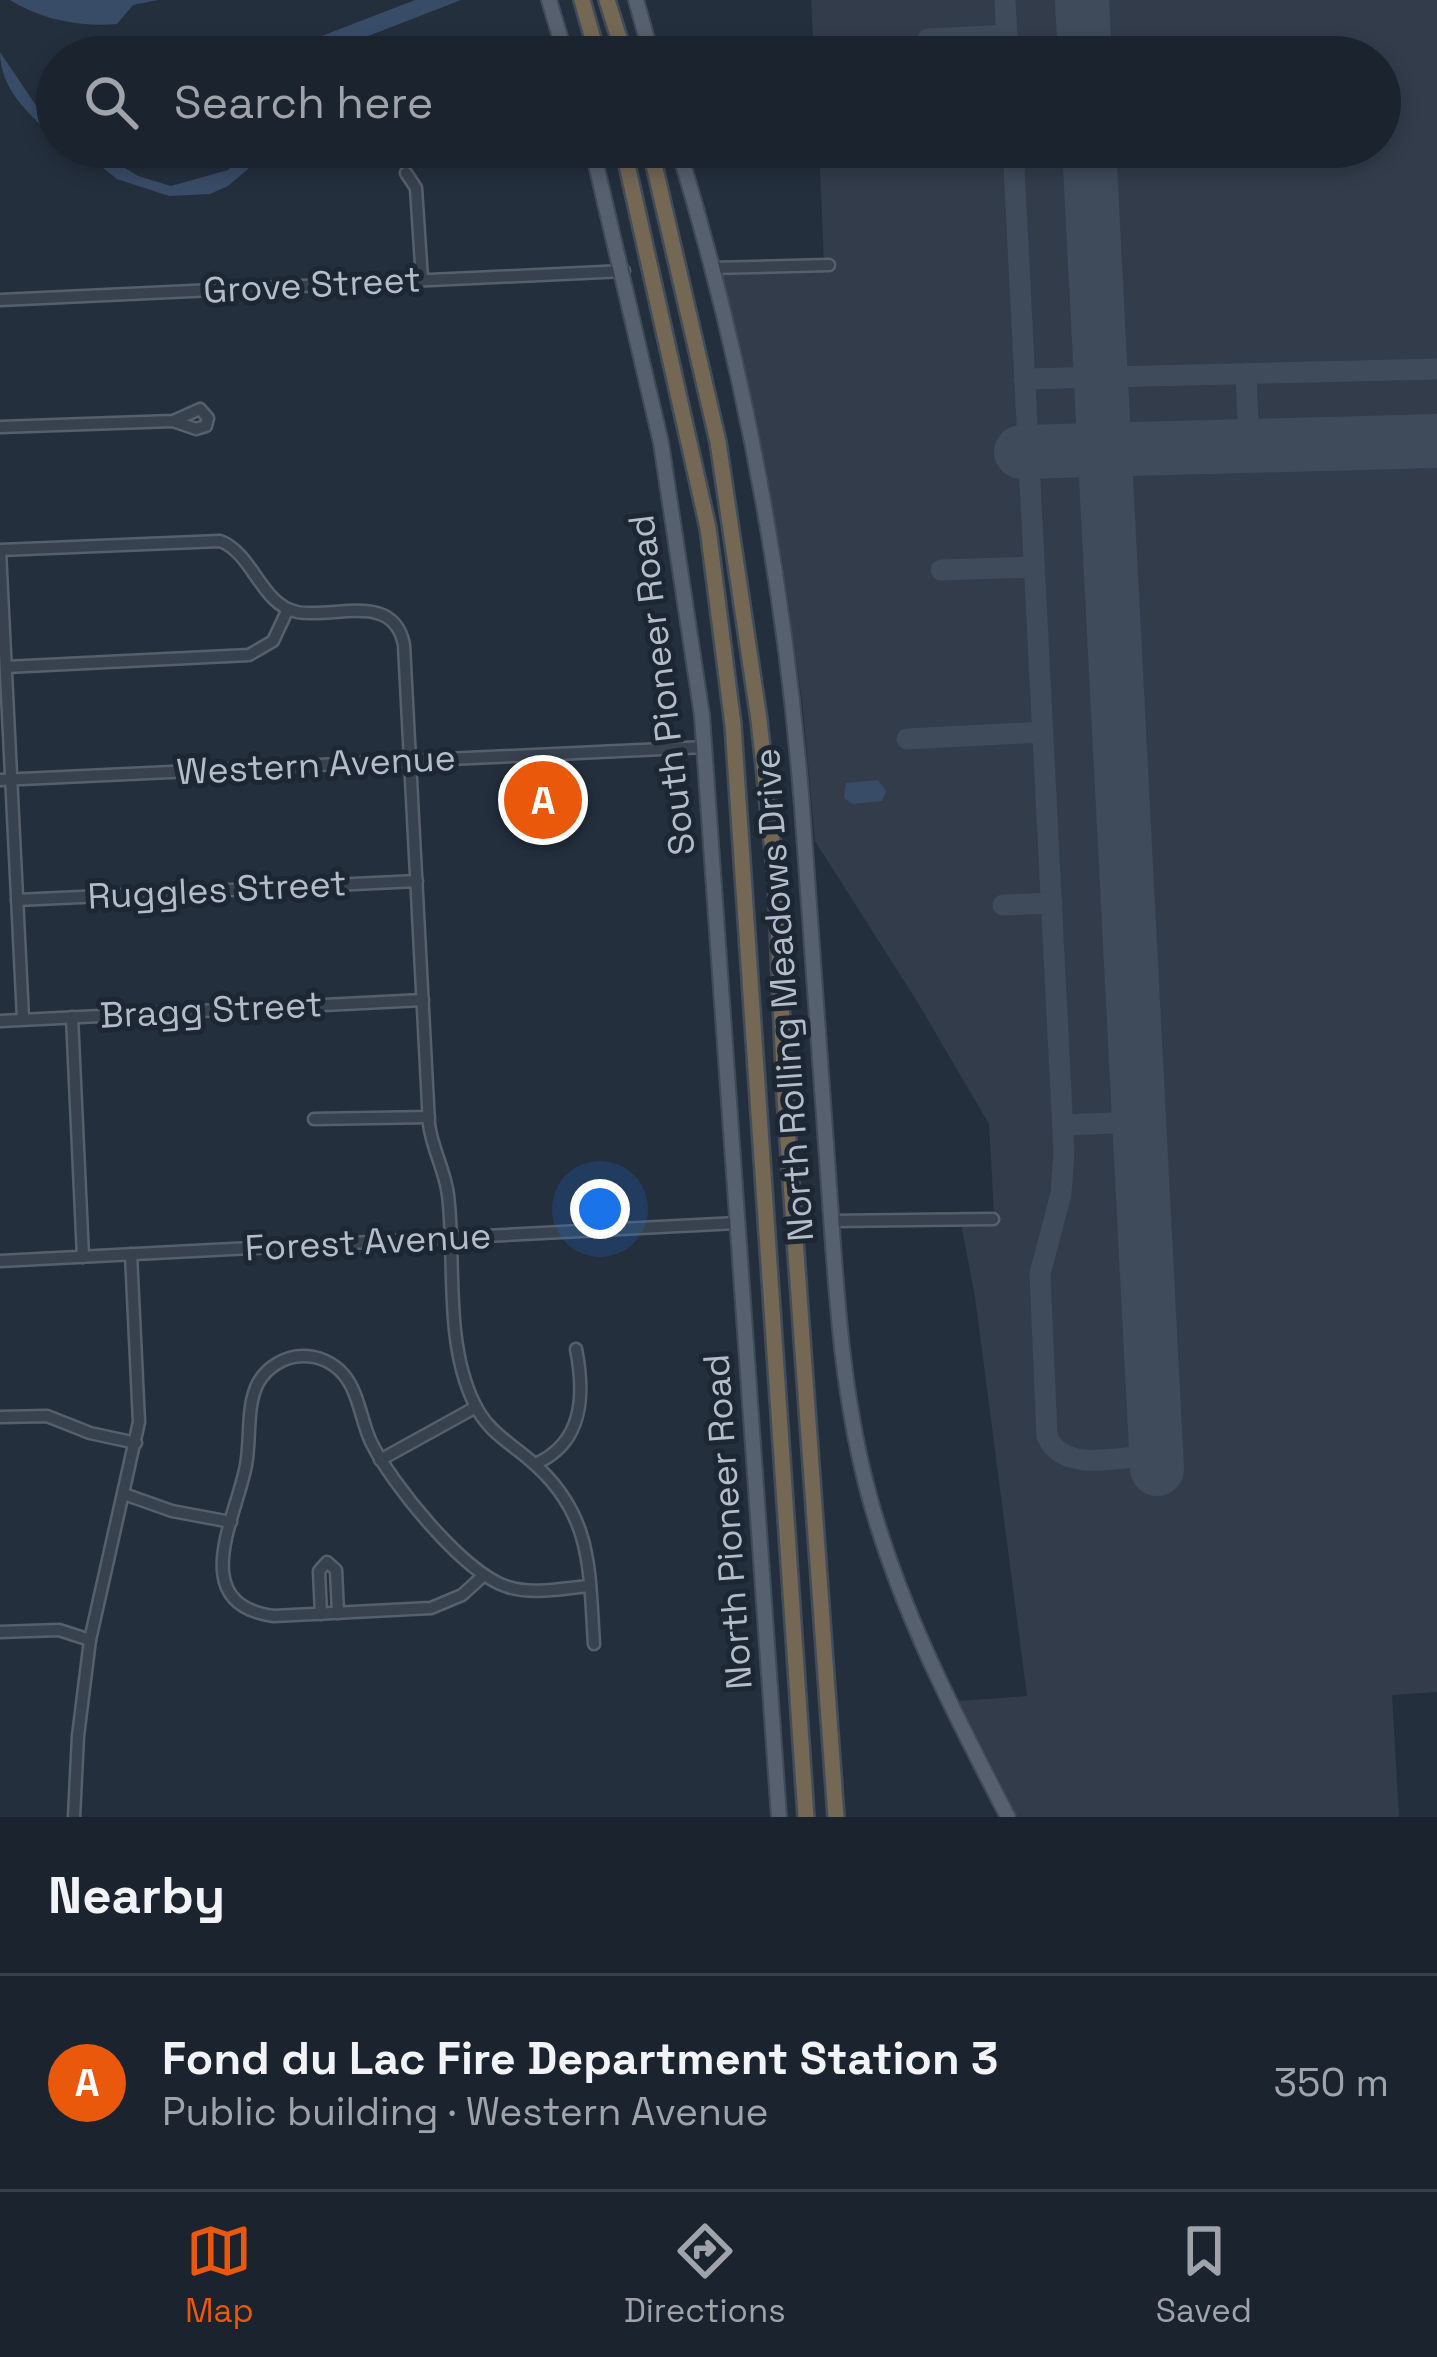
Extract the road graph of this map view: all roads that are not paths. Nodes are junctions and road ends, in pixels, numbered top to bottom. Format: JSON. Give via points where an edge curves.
{"nodes":[{"id":1,"x":549,"y":0,"type":"edge"},
{"id":2,"x":582,"y":0,"type":"edge"},
{"id":3,"x":607,"y":0,"type":"edge"},
{"id":4,"x":636,"y":0,"type":"edge"},
{"id":5,"x":560,"y":36,"type":"edge"},
{"id":6,"x":592,"y":36,"type":"edge"},
{"id":7,"x":618,"y":36,"type":"edge"},
{"id":8,"x":646,"y":36,"type":"edge"},
{"id":9,"x":597,"y":168,"type":"edge"},
{"id":10,"x":628,"y":168,"type":"edge"},
{"id":11,"x":655,"y":168,"type":"edge"},
{"id":12,"x":684,"y":168,"type":"edge"},
{"id":13,"x":406,"y":173,"type":"dead end"},
{"id":14,"x":829,"y":265,"type":"dead end"},
{"id":15,"x":711,"y":268,"type":"junction"},
{"id":16,"x":624,"y":272,"type":"junction"},
{"id":17,"x":422,"y":280,"type":"junction"},
{"id":18,"x":0,"y":300,"type":"edge"},
{"id":19,"x":173,"y":421,"type":"dead end"},
{"id":20,"x":0,"y":427,"type":"edge"},
{"id":21,"x":0,"y":550,"type":"edge"},
{"id":22,"x":288,"y":609,"type":"junction"},
{"id":23,"x":6,"y":667,"type":"junction"},
{"id":24,"x":705,"y":747,"type":"junction"},
{"id":25,"x":410,"y":760,"type":"junction"},
{"id":26,"x":6,"y":780,"type":"edge"},
{"id":27,"x":417,"y":881,"type":"junction"},
{"id":28,"x":17,"y":900,"type":"junction"},
{"id":29,"x":423,"y":1000,"type":"junction"},
{"id":30,"x":72,"y":1017,"type":"junction"},
{"id":31,"x":23,"y":1019,"type":"junction"},
{"id":32,"x":0,"y":1021,"type":"edge"},
{"id":33,"x":429,"y":1117,"type":"junction"},
{"id":34,"x":314,"y":1119,"type":"dead end"},
{"id":35,"x":993,"y":1220,"type":"dead end"},
{"id":36,"x":831,"y":1221,"type":"junction"},
{"id":37,"x":736,"y":1223,"type":"junction"},
{"id":38,"x":451,"y":1238,"type":"junction"},
{"id":39,"x":131,"y":1254,"type":"junction"},
{"id":40,"x":83,"y":1257,"type":"junction"},
{"id":41,"x":0,"y":1261,"type":"edge"},
{"id":42,"x":577,"y":1349,"type":"dead end"},
{"id":43,"x":476,"y":1407,"type":"junction"},
{"id":44,"x":0,"y":1417,"type":"edge"},
{"id":45,"x":136,"y":1443,"type":"junction"},
{"id":46,"x":380,"y":1460,"type":"junction"},
{"id":47,"x":535,"y":1464,"type":"junction"},
{"id":48,"x":124,"y":1494,"type":"junction"},
{"id":49,"x":230,"y":1522,"type":"junction"},
{"id":50,"x":484,"y":1575,"type":"junction"},
{"id":51,"x":590,"y":1586,"type":"junction"},
{"id":52,"x":338,"y":1613,"type":"junction"},
{"id":53,"x":322,"y":1614,"type":"junction"},
{"id":54,"x":0,"y":1633,"type":"edge"},
{"id":55,"x":90,"y":1640,"type":"junction"},
{"id":56,"x":594,"y":1644,"type":"dead end"},
{"id":57,"x":74,"y":1817,"type":"edge"},
{"id":58,"x":778,"y":1817,"type":"edge"},
{"id":59,"x":806,"y":1817,"type":"edge"},
{"id":60,"x":838,"y":1817,"type":"edge"},
{"id":61,"x":1008,"y":1817,"type":"edge"}],
"edges":[{"from":1,"to":5,"type":"main road"},
{"from":2,"to":6,"type":"highway"},
{"from":3,"to":7,"type":"highway"},
{"from":4,"to":8,"type":"main road"},
{"from":9,"to":16,"type":"main road","name":"South Pioneer Road"},
{"from":10,"to":59,"type":"highway","via":[[708,528],[733,725]]},
{"from":11,"to":60,"type":"highway","via":[[707,385],[754,675],[776,878]]},
{"from":12,"to":15,"type":"main road","name":"North Rolling Meadows Drive"},
{"from":13,"to":17,"type":"street","via":[[416,188]]},
{"from":14,"to":15,"type":"street"},
{"from":15,"to":36,"type":"main road","name":"North Rolling Meadows Drive","via":[[758,471],[788,660]]},
{"from":16,"to":17,"type":"street","name":"Grove Street"},
{"from":16,"to":24,"type":"main road","name":"South Pioneer Road","via":[[673,509]]},
{"from":17,"to":18,"type":"street","name":"Grove Street"},
{"from":19,"to":20,"type":"street"},
{"from":21,"to":22,"type":"street","via":[[222,541]]},
{"from":21,"to":23,"type":"street"},
{"from":22,"to":23,"type":"street","via":[[273,641],[249,655]]},
{"from":22,"to":25,"type":"street","via":[[370,611],[397,624]]},
{"from":23,"to":26,"type":"street"},
{"from":24,"to":25,"type":"street","name":"Western Avenue"},
{"from":24,"to":37,"type":"main road","name":"South Pioneer Road"},
{"from":25,"to":26,"type":"street","name":"Western Avenue"},
{"from":25,"to":27,"type":"street"},
{"from":26,"to":28,"type":"street"},
{"from":27,"to":28,"type":"street","name":"Ruggles Street"},
{"from":27,"to":29,"type":"street"},
{"from":28,"to":31,"type":"street"},
{"from":29,"to":30,"type":"street","name":"Bragg Street"},
{"from":29,"to":33,"type":"street"},
{"from":30,"to":31,"type":"street","name":"Bragg Street"},
{"from":30,"to":40,"type":"street"},
{"from":31,"to":32,"type":"street","name":"Bragg Street"},
{"from":33,"to":34,"type":"street"},
{"from":33,"to":38,"type":"street"},
{"from":35,"to":36,"type":"street"},
{"from":36,"to":61,"type":"main road","name":"North Rolling Meadows Drive","via":[[844,1378],[876,1521],[922,1647]]},
{"from":37,"to":38,"type":"street","name":"Forest Avenue"},
{"from":37,"to":58,"type":"main road","name":"North Pioneer Road"},
{"from":38,"to":39,"type":"street","name":"Forest Avenue"},
{"from":38,"to":43,"type":"street","via":[[460,1358]]},
{"from":39,"to":40,"type":"street","name":"Forest Avenue"},
{"from":39,"to":45,"type":"street"},
{"from":40,"to":41,"type":"street","name":"Forest Avenue"},
{"from":42,"to":47,"type":"street","via":[[578,1418],[562,1445]]},
{"from":43,"to":46,"type":"street"},
{"from":43,"to":47,"type":"street","via":[[495,1434]]},
{"from":44,"to":45,"type":"street","via":[[46,1416]]},
{"from":45,"to":48,"type":"street"},
{"from":46,"to":49,"type":"street","via":[[341,1371],[315,1357],[281,1361],[256,1389]]},
{"from":46,"to":50,"type":"street","via":[[412,1505]]},
{"from":47,"to":51,"type":"street","via":[[578,1520]]},
{"from":48,"to":49,"type":"street"},
{"from":48,"to":55,"type":"street"},
{"from":49,"to":53,"type":"street","via":[[221,1562],[237,1600],[266,1615]]},
{"from":50,"to":51,"type":"street","via":[[523,1590]]},
{"from":50,"to":52,"type":"street","via":[[440,1606]]},
{"from":51,"to":56,"type":"street"},
{"from":52,"to":53,"type":"street"},
{"from":52,"to":53,"type":"street","via":[[336,1570],[327,1562],[320,1568]]},
{"from":54,"to":55,"type":"street","via":[[59,1630]]},
{"from":55,"to":57,"type":"street"}]}
